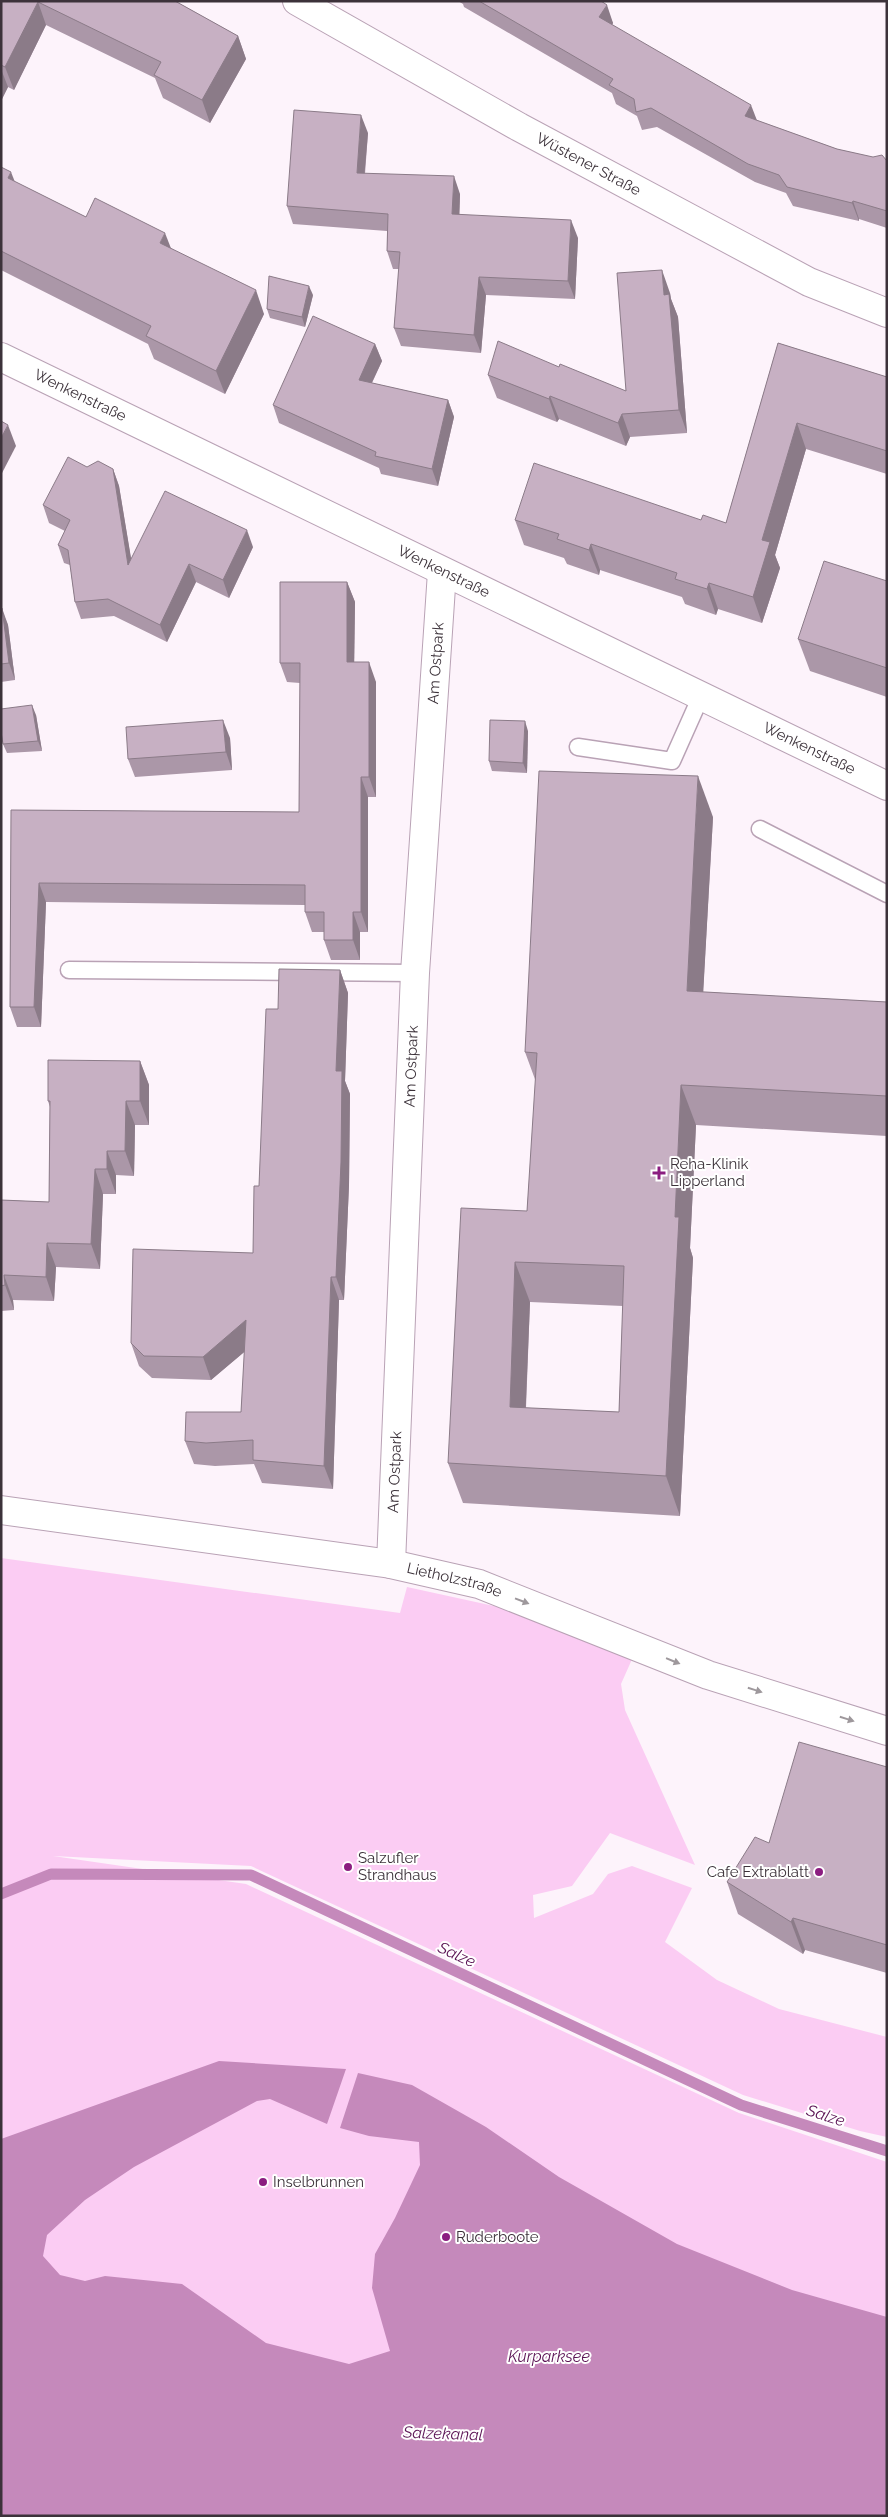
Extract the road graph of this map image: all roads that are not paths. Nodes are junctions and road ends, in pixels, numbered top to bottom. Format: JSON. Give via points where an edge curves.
{"nodes":[{"id":1,"x":297,"y":1,"type":"edge"},
{"id":2,"x":887,"y":313,"type":"edge"},
{"id":3,"x":1,"y":357,"type":"edge"},
{"id":4,"x":442,"y":572,"type":"junction"},
{"id":5,"x":701,"y":696,"type":"junction"},
{"id":6,"x":578,"y":747,"type":"dead end"},
{"id":7,"x":887,"y":786,"type":"edge"},
{"id":8,"x":760,"y":829,"type":"dead end"},
{"id":9,"x":887,"y":894,"type":"edge"},
{"id":10,"x":69,"y":970,"type":"dead end"},
{"id":11,"x":415,"y":973,"type":"junction"},
{"id":12,"x":1,"y":1510,"type":"edge"},
{"id":13,"x":391,"y":1564,"type":"junction"},
{"id":14,"x":887,"y":1731,"type":"edge"}],
"edges":[{"from":1,"to":2,"type":"street","name":"Wüstener Straße","via":[[519,127],[809,282]]},
{"from":3,"to":4,"type":"street","name":"Wenkenstraße"},
{"from":4,"to":5,"type":"street","name":"Wenkenstraße"},
{"from":4,"to":11,"type":"street","name":"Am Ostpark"},
{"from":5,"to":6,"type":"lane","via":[[672,761]]},
{"from":5,"to":7,"type":"street","name":"Wenkenstraße"},
{"from":8,"to":9,"type":"lane"},
{"from":10,"to":11,"type":"lane"},
{"from":11,"to":13,"type":"street","name":"Am Ostpark"},
{"from":12,"to":13,"type":"street","name":"Lietholzstraße"},
{"from":13,"to":14,"type":"street","name":"Lietholzstraße","one_way":true,"via":[[479,1584],[708,1676]]}]}
